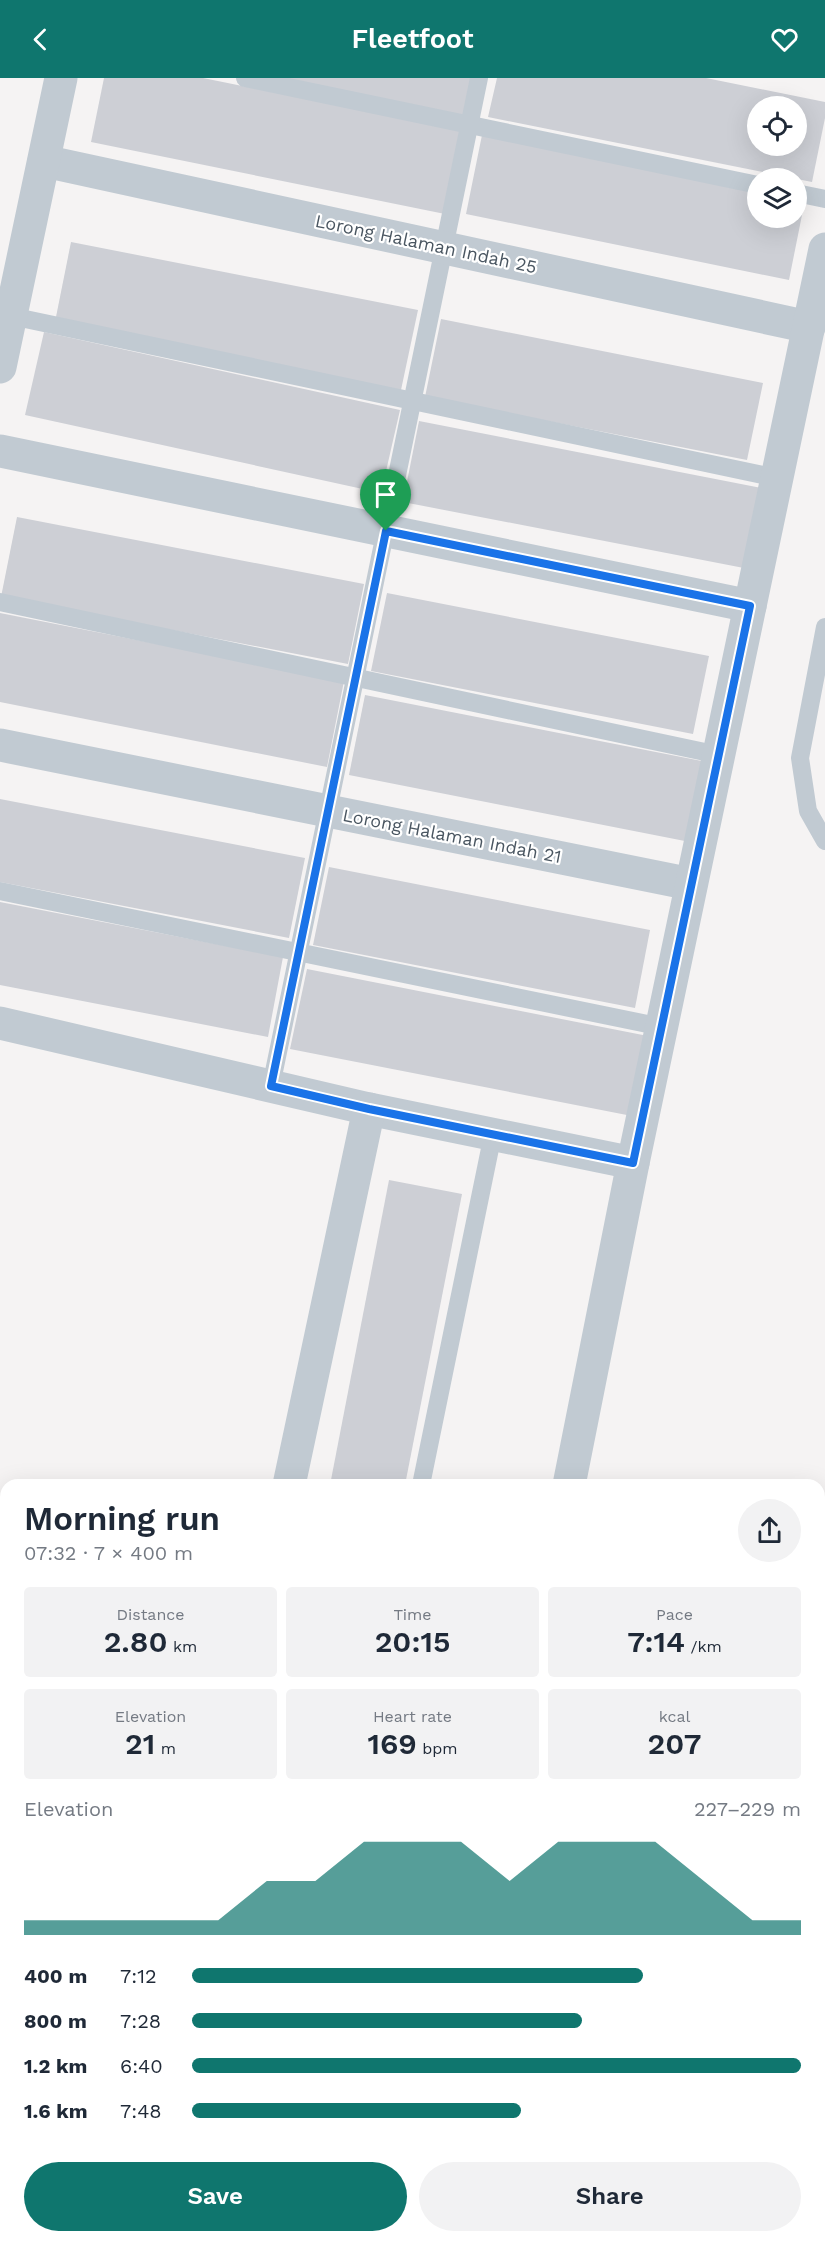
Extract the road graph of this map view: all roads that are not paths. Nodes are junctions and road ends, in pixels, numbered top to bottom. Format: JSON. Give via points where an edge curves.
{"nodes":[{"id":1,"x":61,"y":78,"type":"edge"},
{"id":2,"x":245,"y":78,"type":"edge"},
{"id":3,"x":479,"y":78,"type":"edge"},
{"id":4,"x":470,"y":125,"type":"junction"},
{"id":5,"x":44,"y":161,"type":"junction"},
{"id":6,"x":747,"y":183,"type":"edge"},
{"id":7,"x":807,"y":195,"type":"edge"},
{"id":8,"x":825,"y":199,"type":"edge"},
{"id":9,"x":444,"y":248,"type":"junction"},
{"id":10,"x":825,"y":249,"type":"edge"},
{"id":11,"x":11,"y":316,"type":"junction"},
{"id":12,"x":809,"y":327,"type":"junction"},
{"id":13,"x":0,"y":367,"type":"edge"},
{"id":14,"x":413,"y":401,"type":"junction"},
{"id":15,"x":0,"y":451,"type":"edge"},
{"id":16,"x":777,"y":478,"type":"junction"},
{"id":17,"x":386,"y":531,"type":"junction"},
{"id":18,"x":0,"y":602,"type":"edge"},
{"id":19,"x":750,"y":606,"type":"junction"},
{"id":20,"x":825,"y":627,"type":"edge"},
{"id":21,"x":356,"y":678,"type":"junction"},
{"id":22,"x":0,"y":745,"type":"edge"},
{"id":23,"x":719,"y":755,"type":"junction"},
{"id":24,"x":328,"y":811,"type":"junction"},
{"id":25,"x":825,"y":841,"type":"edge"},
{"id":26,"x":691,"y":884,"type":"junction"},
{"id":27,"x":0,"y":891,"type":"edge"},
{"id":28,"x":299,"y":952,"type":"junction"},
{"id":29,"x":0,"y":1023,"type":"edge"},
{"id":30,"x":662,"y":1027,"type":"junction"},
{"id":31,"x":271,"y":1086,"type":"junction"},
{"id":32,"x":369,"y":1109,"type":"junction"},
{"id":33,"x":493,"y":1134,"type":"junction"},
{"id":34,"x":633,"y":1163,"type":"junction"},
{"id":35,"x":290,"y":1479,"type":"edge"},
{"id":36,"x":421,"y":1479,"type":"edge"},
{"id":37,"x":570,"y":1479,"type":"edge"}],
"edges":[{"from":1,"to":5,"type":"street"},
{"from":2,"to":4,"type":"lane"},
{"from":3,"to":4,"type":"lane"},
{"from":4,"to":6,"type":"lane"},
{"from":4,"to":9,"type":"lane"},
{"from":5,"to":9,"type":"street","name":"Lorong Halaman Indah 25"},
{"from":5,"to":11,"type":"street"},
{"from":7,"to":8,"type":"lane"},
{"from":9,"to":12,"type":"street","name":"Lorong Halaman Indah 25"},
{"from":9,"to":14,"type":"lane"},
{"from":10,"to":12,"type":"street"},
{"from":11,"to":13,"type":"street"},
{"from":11,"to":14,"type":"lane"},
{"from":12,"to":16,"type":"street"},
{"from":14,"to":16,"type":"lane"},
{"from":14,"to":17,"type":"lane"},
{"from":15,"to":17,"type":"street"},
{"from":16,"to":19,"type":"street"},
{"from":17,"to":19,"type":"street"},
{"from":17,"to":21,"type":"lane"},
{"from":18,"to":21,"type":"lane"},
{"from":19,"to":23,"type":"street"},
{"from":20,"to":25,"type":"lane","via":[[800,758],[808,811]]},
{"from":21,"to":23,"type":"lane"},
{"from":21,"to":24,"type":"lane"},
{"from":22,"to":24,"type":"street","name":"Lorong Halaman Indah 21"},
{"from":23,"to":26,"type":"street"},
{"from":24,"to":26,"type":"street","name":"Lorong Halaman Indah 21"},
{"from":24,"to":28,"type":"lane"},
{"from":26,"to":30,"type":"street"},
{"from":27,"to":28,"type":"lane"},
{"from":28,"to":30,"type":"lane"},
{"from":28,"to":31,"type":"lane"},
{"from":29,"to":31,"type":"street"},
{"from":30,"to":34,"type":"street"},
{"from":31,"to":32,"type":"street"},
{"from":32,"to":33,"type":"street"},
{"from":32,"to":35,"type":"street"},
{"from":33,"to":34,"type":"street"},
{"from":33,"to":36,"type":"lane"},
{"from":34,"to":37,"type":"street"}]}
